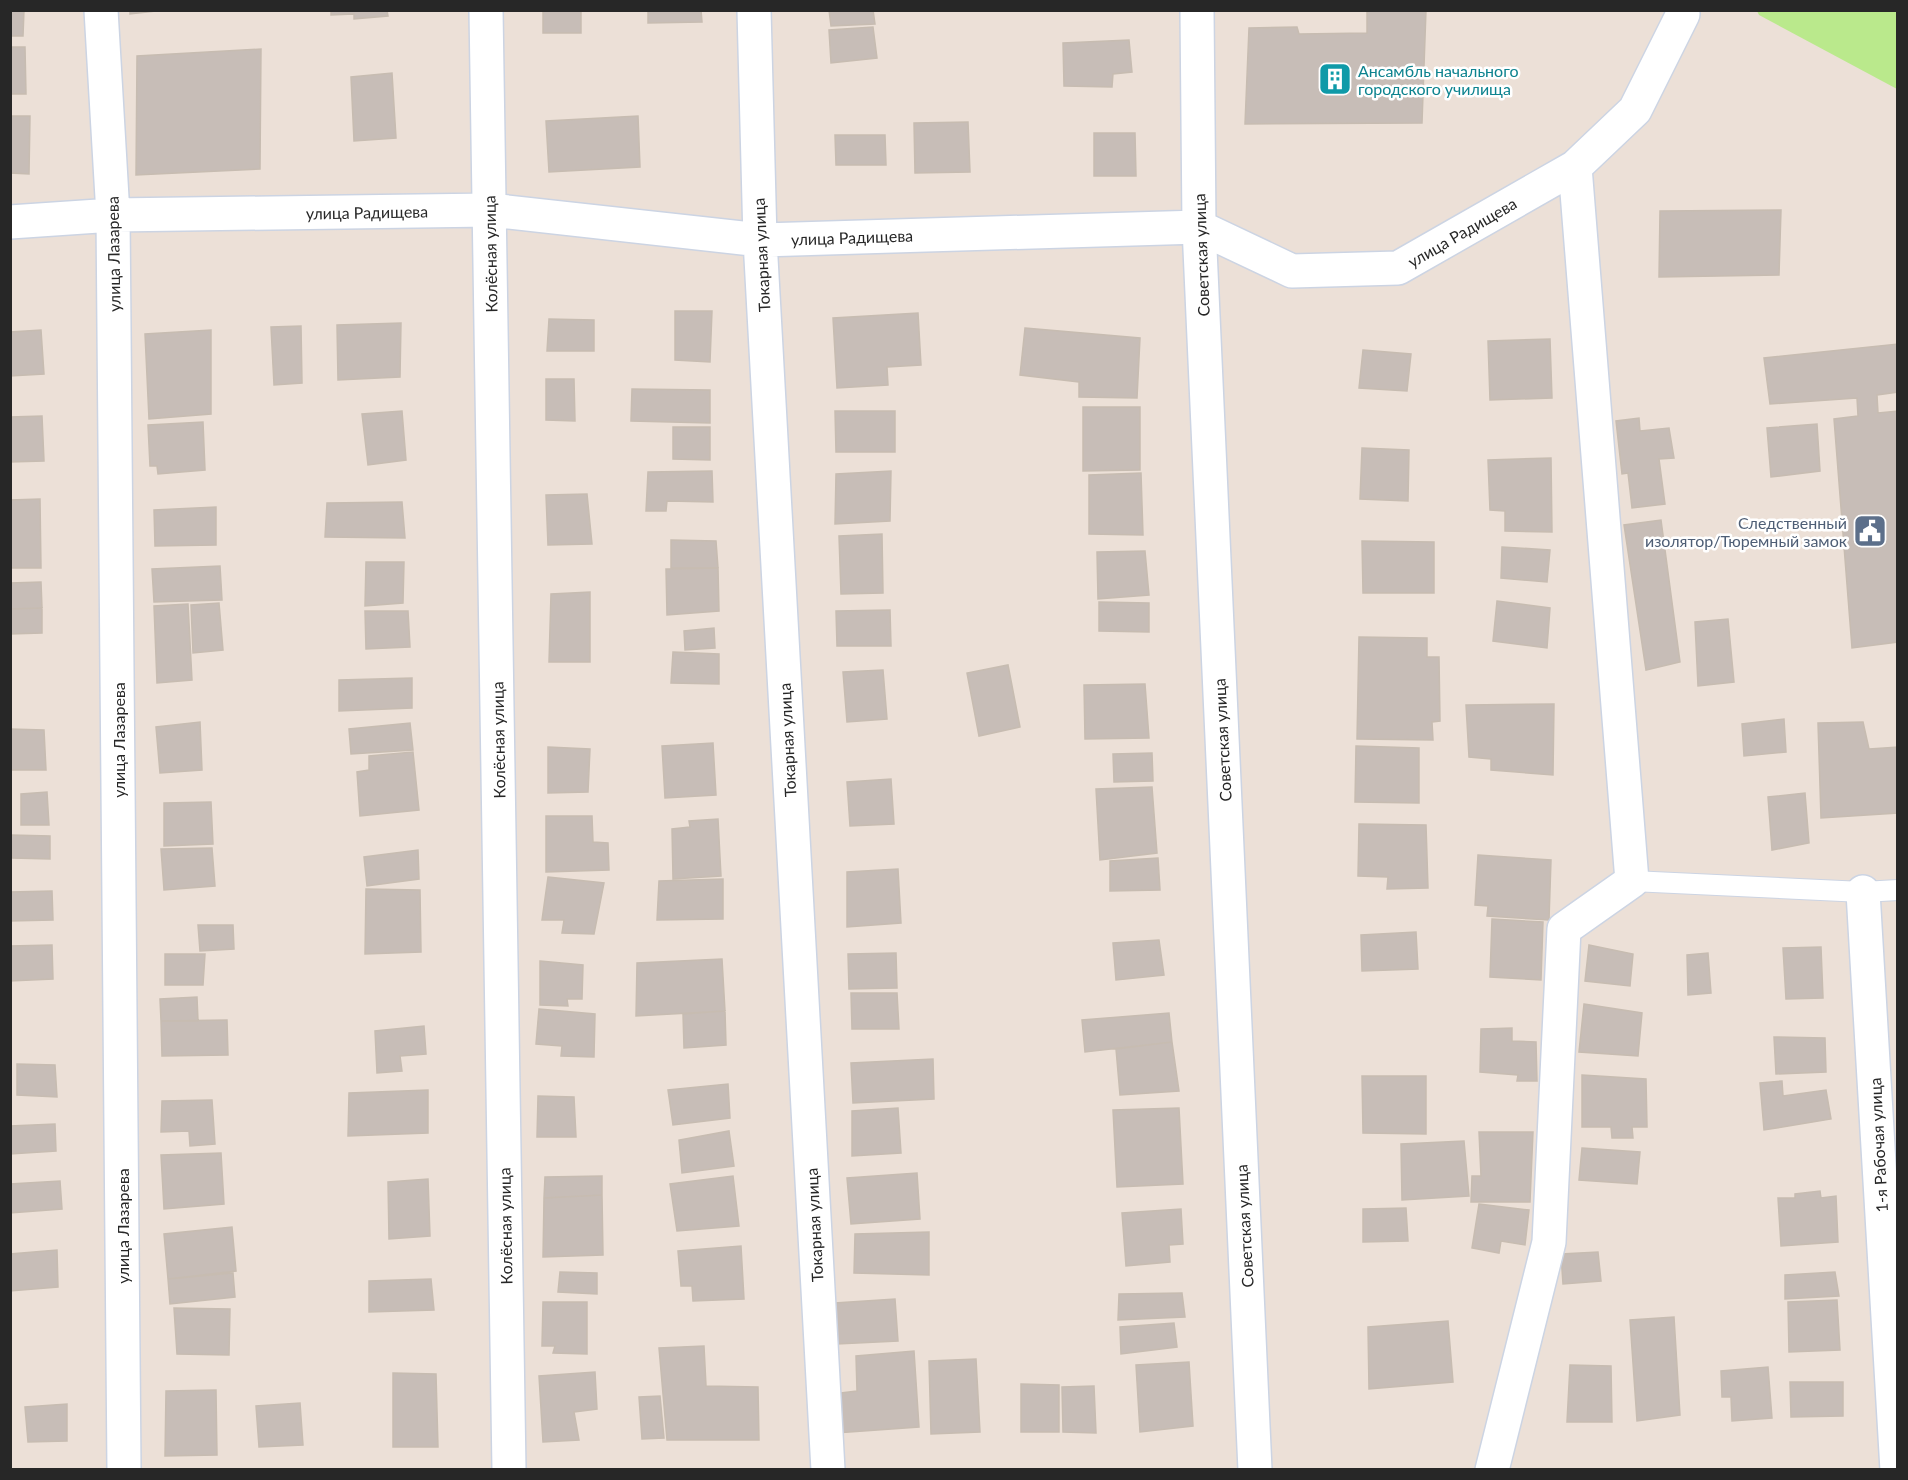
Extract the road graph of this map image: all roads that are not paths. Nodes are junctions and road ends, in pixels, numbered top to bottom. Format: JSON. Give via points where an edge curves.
{"nodes":[{"id":1,"x":101,"y":10,"type":"edge"},
{"id":2,"x":486,"y":10,"type":"edge"},
{"id":3,"x":754,"y":10,"type":"edge"},
{"id":4,"x":1197,"y":10,"type":"edge"},
{"id":5,"x":1682,"y":10,"type":"edge"},
{"id":6,"x":1575,"y":167,"type":"junction"},
{"id":7,"x":490,"y":210,"type":"junction"},
{"id":8,"x":113,"y":215,"type":"junction"},
{"id":9,"x":10,"y":222,"type":"edge"},
{"id":10,"x":1199,"y":227,"type":"junction"},
{"id":11,"x":760,"y":240,"type":"junction"},
{"id":12,"x":1632,"y":881,"type":"junction"},
{"id":13,"x":1898,"y":890,"type":"edge"},
{"id":14,"x":1863,"y":892,"type":"junction"},
{"id":15,"x":124,"y":1470,"type":"edge"},
{"id":16,"x":509,"y":1470,"type":"edge"},
{"id":17,"x":828,"y":1470,"type":"edge"},
{"id":18,"x":1255,"y":1470,"type":"edge"},
{"id":19,"x":1492,"y":1470,"type":"edge"},
{"id":20,"x":1897,"y":1470,"type":"edge"}],
"edges":[{"from":1,"to":8,"type":"street","name":"улица Лазарева"},
{"from":2,"to":7,"type":"street","name":"Колёсная улица"},
{"from":3,"to":11,"type":"street","name":"Токарная улица"},
{"from":4,"to":10,"type":"street","name":"Советская улица"},
{"from":5,"to":6,"type":"street","name":"улица Радищева","via":[[1635,110]]},
{"from":6,"to":10,"type":"street","name":"улица Радищева","via":[[1398,268],[1293,271]]},
{"from":6,"to":12,"type":"street"},
{"from":7,"to":8,"type":"street","name":"улица Радищева"},
{"from":7,"to":11,"type":"street","name":"улица Радищева"},
{"from":7,"to":16,"type":"street","name":"Колёсная улица"},
{"from":8,"to":9,"type":"street","name":"улица Радищева"},
{"from":8,"to":15,"type":"street","name":"улица Лазарева"},
{"from":10,"to":11,"type":"street","name":"улица Радищева"},
{"from":10,"to":18,"type":"street","name":"Советская улица"},
{"from":11,"to":17,"type":"street","name":"Токарная улица"},
{"from":12,"to":14,"type":"lane"},
{"from":12,"to":19,"type":"street","via":[[1564,928],[1549,1242]]},
{"from":13,"to":14,"type":"lane"},
{"from":14,"to":20,"type":"street","name":"1-я Рабочая улица"}]}
